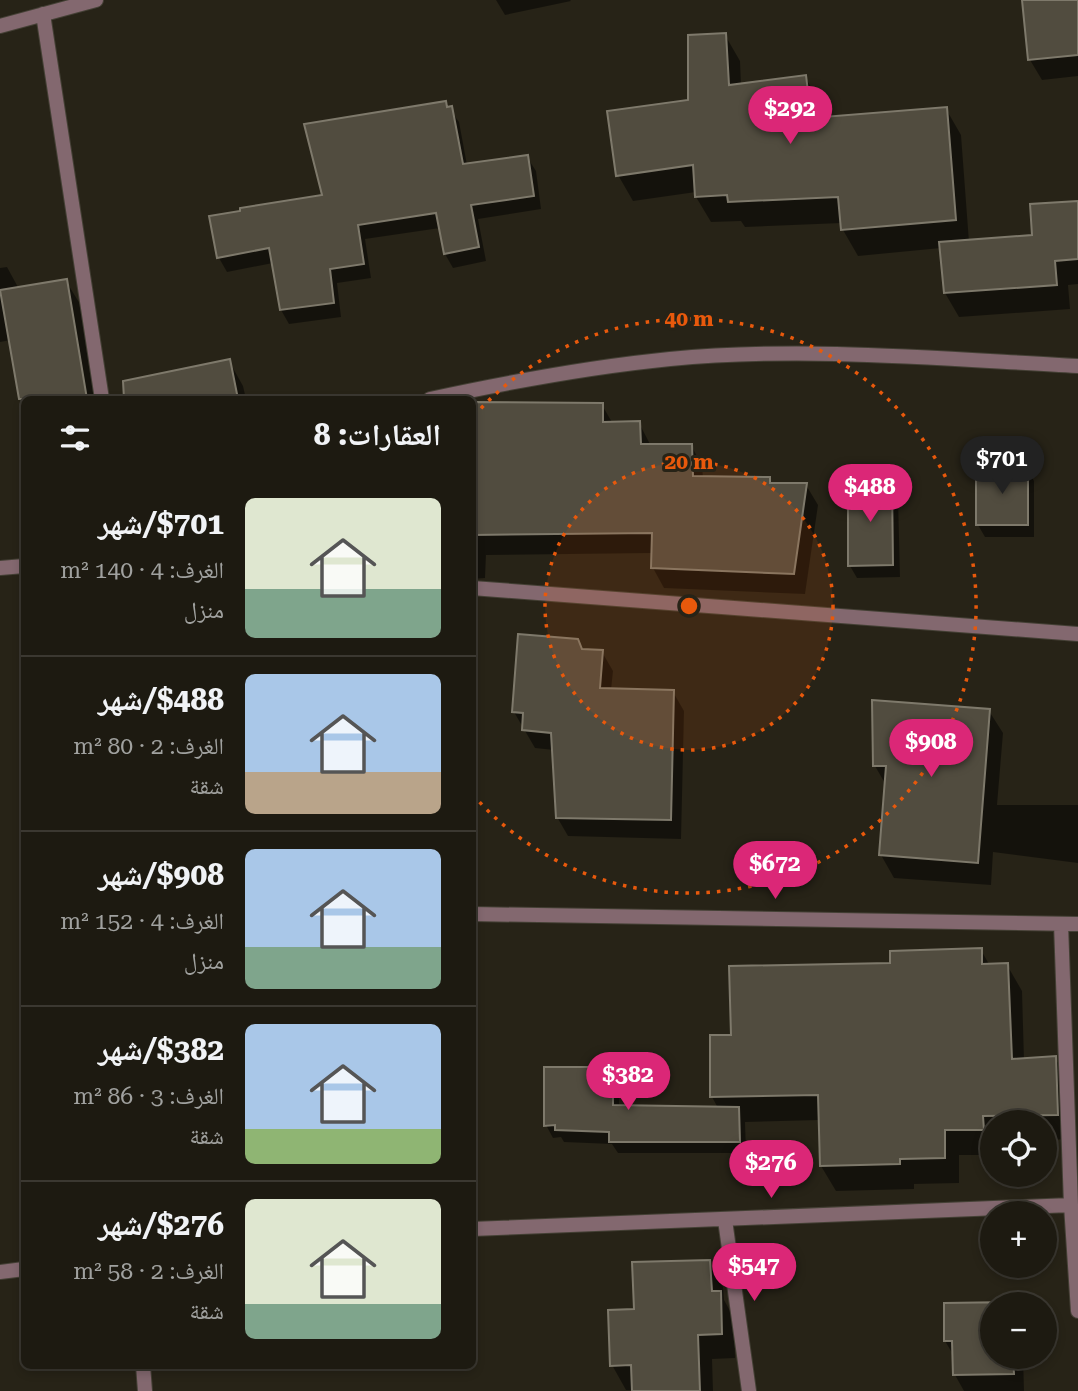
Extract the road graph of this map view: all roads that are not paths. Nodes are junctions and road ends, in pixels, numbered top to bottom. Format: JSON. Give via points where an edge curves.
{"nodes":[{"id":1,"x":96,"y":0,"type":"edge"},
{"id":2,"x":43,"y":14,"type":"junction"},
{"id":3,"x":0,"y":26,"type":"edge"},
{"id":4,"x":1078,"y":366,"type":"edge"},
{"id":5,"x":102,"y":396,"type":"edge"},
{"id":6,"x":445,"y":396,"type":"edge"},
{"id":7,"x":21,"y":566,"type":"edge"},
{"id":8,"x":0,"y":568,"type":"edge"},
{"id":9,"x":476,"y":588,"type":"edge"},
{"id":10,"x":1078,"y":635,"type":"edge"},
{"id":11,"x":476,"y":914,"type":"edge"},
{"id":12,"x":1061,"y":924,"type":"junction"},
{"id":13,"x":1078,"y":924,"type":"edge"},
{"id":14,"x":1071,"y":1205,"type":"junction"},
{"id":15,"x":725,"y":1220,"type":"junction"},
{"id":16,"x":476,"y":1229,"type":"edge"},
{"id":17,"x":21,"y":1269,"type":"edge"},
{"id":18,"x":0,"y":1272,"type":"edge"},
{"id":19,"x":1078,"y":1311,"type":"edge"},
{"id":20,"x":143,"y":1369,"type":"edge"},
{"id":21,"x":145,"y":1391,"type":"edge"},
{"id":22,"x":749,"y":1391,"type":"edge"}],
"edges":[{"from":1,"to":2,"type":"street"},
{"from":2,"to":3,"type":"street"},
{"from":2,"to":5,"type":"street"},
{"from":4,"to":6,"type":"street","via":[[864,356],[672,359],[543,376]]},
{"from":7,"to":8,"type":"street"},
{"from":9,"to":10,"type":"street"},
{"from":11,"to":12,"type":"street"},
{"from":12,"to":13,"type":"street"},
{"from":12,"to":14,"type":"street"},
{"from":14,"to":15,"type":"street"},
{"from":14,"to":19,"type":"street"},
{"from":15,"to":16,"type":"street"},
{"from":15,"to":22,"type":"street"},
{"from":17,"to":18,"type":"street"},
{"from":20,"to":21,"type":"street"}]}
